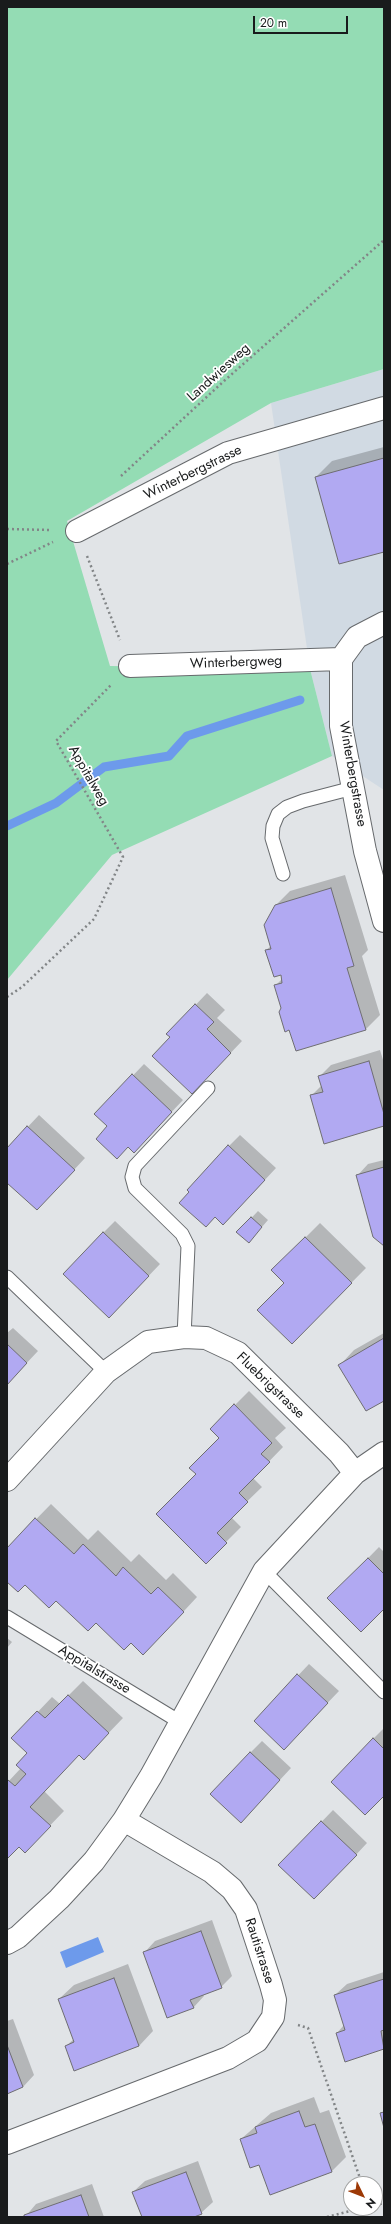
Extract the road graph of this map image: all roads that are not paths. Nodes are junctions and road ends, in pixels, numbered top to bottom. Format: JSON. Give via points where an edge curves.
{"nodes":[{"id":1,"x":384,"y":408,"type":"edge"},
{"id":2,"x":77,"y":531,"type":"road end"},
{"id":3,"x":384,"y":623,"type":"edge"},
{"id":4,"x":341,"y":659,"type":"junction"},
{"id":5,"x":130,"y":666,"type":"road end"},
{"id":6,"x":353,"y":788,"type":"junction"},
{"id":7,"x":284,"y":874,"type":"dead end"},
{"id":8,"x":384,"y":920,"type":"edge"},
{"id":9,"x":208,"y":1088,"type":"dead end"},
{"id":10,"x":7,"y":1277,"type":"edge"},
{"id":11,"x":184,"y":1337,"type":"junction"},
{"id":12,"x":106,"y":1372,"type":"junction"},
{"id":13,"x":384,"y":1453,"type":"edge"},
{"id":14,"x":356,"y":1473,"type":"junction"},
{"id":15,"x":7,"y":1480,"type":"edge"},
{"id":16,"x":264,"y":1571,"type":"junction"},
{"id":17,"x":7,"y":1618,"type":"edge"},
{"id":18,"x":384,"y":1692,"type":"edge"},
{"id":19,"x":180,"y":1722,"type":"junction"},
{"id":20,"x":124,"y":1820,"type":"junction"},
{"id":21,"x":7,"y":1943,"type":"edge"},
{"id":22,"x":7,"y":2143,"type":"edge"}],
"edges":[{"from":1,"to":2,"type":"street","name":"Winterbergstrasse","via":[[228,453]]},
{"from":3,"to":4,"type":"street","via":[[358,637]]},
{"from":4,"to":5,"type":"street","name":"Winterbergweg"},
{"from":4,"to":6,"type":"street","name":"Winterbergstrasse","via":[[341,726]]},
{"from":6,"to":7,"type":"lane","via":[[303,801],[287,807],[278,814],[272,838]]},
{"from":6,"to":8,"type":"street","name":"Winterbergstrasse","via":[[365,851]]},
{"from":9,"to":11,"type":"lane","via":[[135,1166],[132,1177],[135,1188],[182,1234],[188,1246]]},
{"from":10,"to":12,"type":"lane"},
{"from":11,"to":12,"type":"street","name":"Fluebrigstrasse","via":[[148,1342]]},
{"from":11,"to":14,"type":"street","name":"Fluebrigstrasse","via":[[206,1338],[238,1353]]},
{"from":12,"to":15,"type":"street","name":"Fluebrigstrasse"},
{"from":13,"to":14,"type":"street"},
{"from":14,"to":16,"type":"street"},
{"from":16,"to":18,"type":"lane"},
{"from":16,"to":19,"type":"street"},
{"from":17,"to":19,"type":"lane","name":"Appitalstrasse"},
{"from":19,"to":20,"type":"street"},
{"from":20,"to":21,"type":"street","via":[[94,1861],[59,1899],[18,1937]]},
{"from":20,"to":22,"type":"street","name":"Rautistrasse","via":[[212,1872],[232,1889],[246,1909],[275,2000],[274,2016],[257,2041],[228,2058]]}]}
